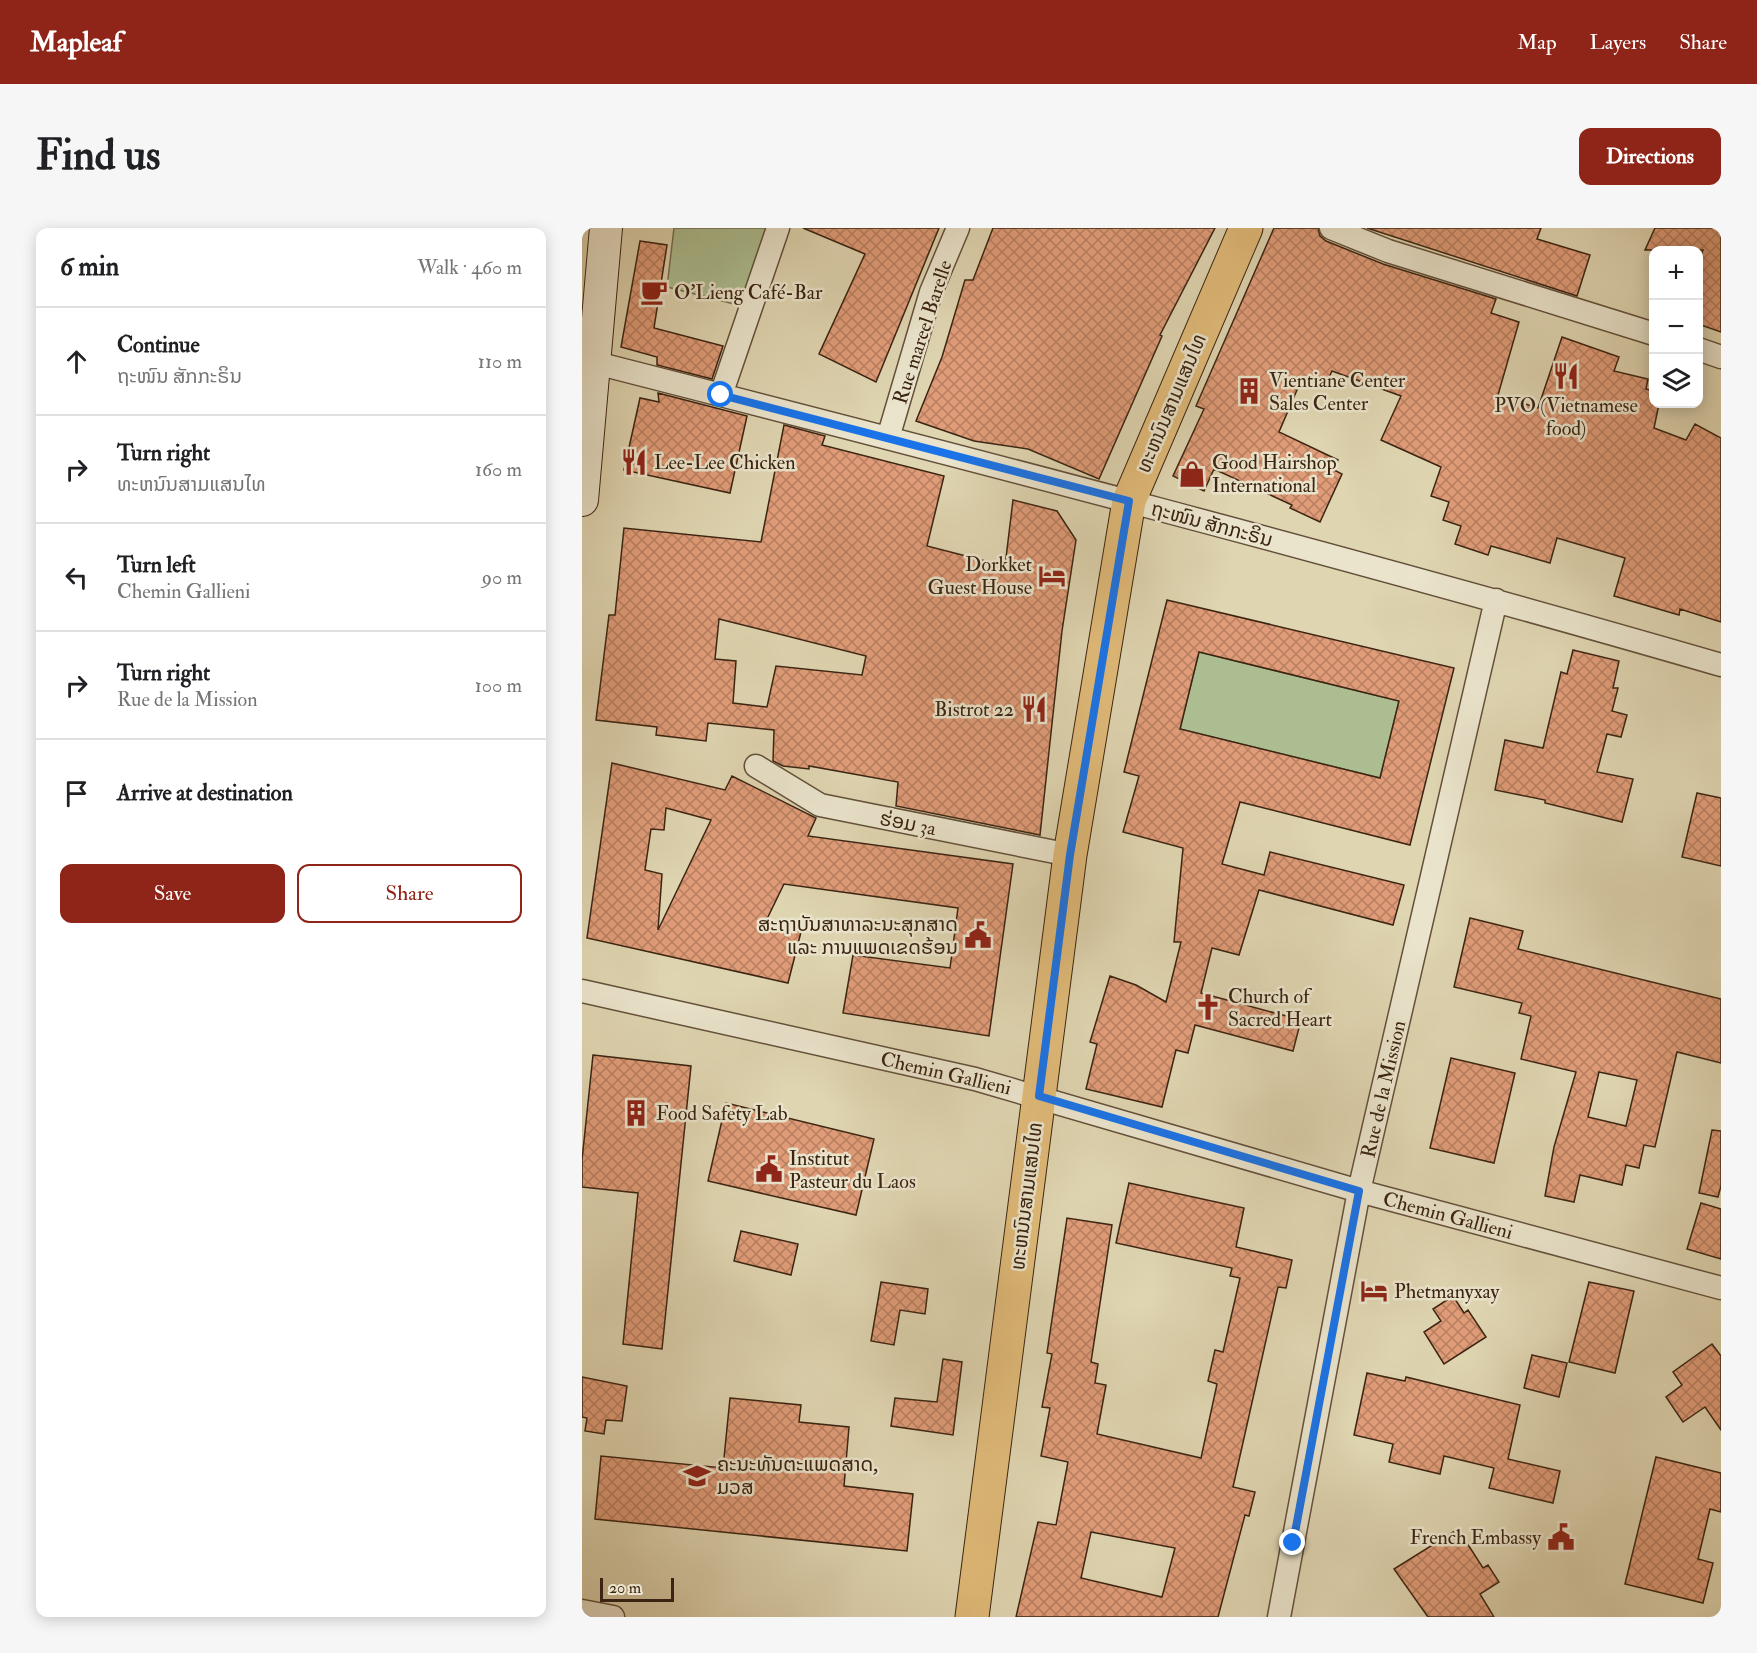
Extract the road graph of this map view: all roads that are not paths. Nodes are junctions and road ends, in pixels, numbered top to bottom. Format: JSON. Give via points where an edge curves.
{"nodes":[{"id":1,"x":606,"y":228,"type":"edge"},
{"id":2,"x":778,"y":228,"type":"edge"},
{"id":3,"x":958,"y":228,"type":"edge"},
{"id":4,"x":1246,"y":228,"type":"edge"},
{"id":5,"x":1331,"y":228,"type":"edge"},
{"id":6,"x":1649,"y":333,"type":"edge"},
{"id":7,"x":1703,"y":351,"type":"edge"},
{"id":8,"x":1721,"y":357,"type":"edge"},
{"id":9,"x":596,"y":363,"type":"junction"},
{"id":10,"x":721,"y":395,"type":"junction"},
{"id":11,"x":888,"y":438,"type":"junction"},
{"id":12,"x":582,"y":500,"type":"edge"},
{"id":13,"x":1129,"y":501,"type":"junction"},
{"id":14,"x":1496,"y":600,"type":"junction"},
{"id":15,"x":1721,"y":665,"type":"edge"},
{"id":16,"x":756,"y":766,"type":"dead end"},
{"id":17,"x":1070,"y":855,"type":"junction"},
{"id":18,"x":582,"y":991,"type":"edge"},
{"id":19,"x":1039,"y":1096,"type":"junction"},
{"id":20,"x":1359,"y":1191,"type":"junction"},
{"id":21,"x":1721,"y":1288,"type":"edge"},
{"id":22,"x":582,"y":1611,"type":"edge"},
{"id":23,"x":613,"y":1617,"type":"edge"},
{"id":24,"x":972,"y":1617,"type":"edge"},
{"id":25,"x":1279,"y":1617,"type":"edge"}],
"edges":[{"from":1,"to":9,"type":"street"},
{"from":2,"to":10,"type":"street"},
{"from":3,"to":11,"type":"street","name":"Rue mareel Barelle","via":[[931,292]]},
{"from":4,"to":13,"type":"main road","name":"ທະຫນົນສາມແສນໄທ"},
{"from":5,"to":6,"type":"street","via":[[1388,252]]},
{"from":7,"to":8,"type":"street"},
{"from":9,"to":10,"type":"street","name":"ຖະໜົນ ສັກກະຣິນ"},
{"from":9,"to":12,"type":"street"},
{"from":10,"to":11,"type":"street","name":"ຖະໜົນ ສັກກະຣິນ"},
{"from":11,"to":13,"type":"street","name":"ຖະໜົນ ສັກກະຣິນ"},
{"from":13,"to":14,"type":"street","name":"ຖະໜົນ ສັກກະຣິນ"},
{"from":13,"to":17,"type":"main road","name":"ທະຫນົນສາມແສນໄທ"},
{"from":14,"to":15,"type":"street","name":"ຖະໜົນ ສັກກະຣິນ"},
{"from":14,"to":20,"type":"street","name":"Rue de la Mission"},
{"from":16,"to":17,"type":"street","name":"ຮ່ອມ 3a","via":[[819,805]]},
{"from":17,"to":19,"type":"main road","name":"ທະຫນົນສາມແສນໄທ"},
{"from":18,"to":19,"type":"street","name":"Chemin Gallieni"},
{"from":19,"to":20,"type":"street","name":"Chemin Gallieni"},
{"from":19,"to":24,"type":"main road","name":"ທະຫນົນສາມແສນໄທ"},
{"from":20,"to":21,"type":"street","name":"Chemin Gallieni"},
{"from":20,"to":25,"type":"street","name":"Rue de la Mission"},
{"from":22,"to":23,"type":"street"}]}
